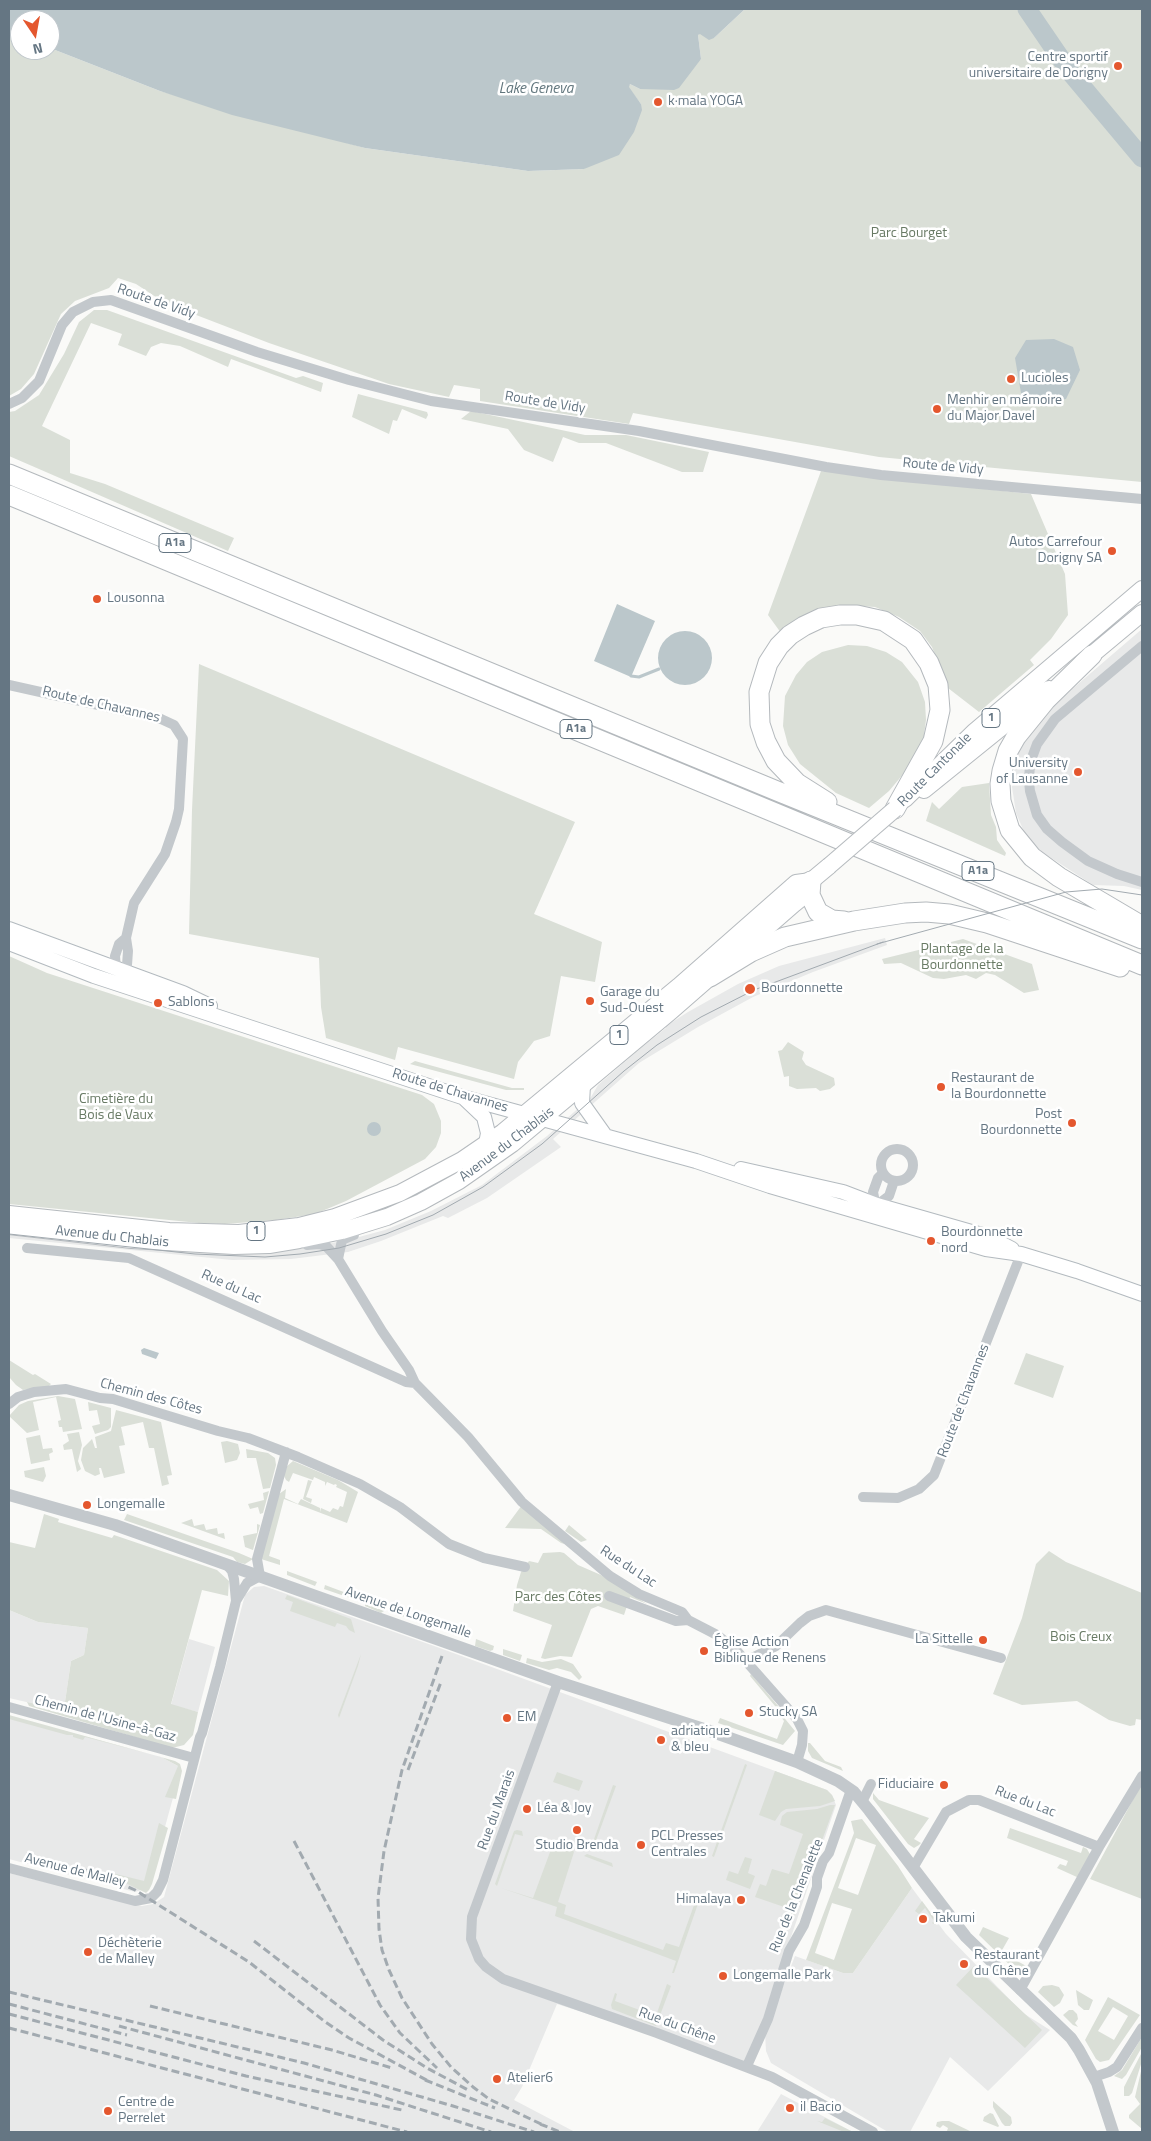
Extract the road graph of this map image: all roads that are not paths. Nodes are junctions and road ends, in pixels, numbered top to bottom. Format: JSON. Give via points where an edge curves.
{"nodes":[{"id":1,"x":9,"y":404,"type":"edge"},
{"id":2,"x":9,"y":474,"type":"edge"},
{"id":3,"x":9,"y":495,"type":"edge"},
{"id":4,"x":1142,"y":499,"type":"edge"},
{"id":5,"x":1142,"y":588,"type":"edge"},
{"id":6,"x":1142,"y":613,"type":"edge"},
{"id":7,"x":1142,"y":646,"type":"edge"},
{"id":8,"x":1092,"y":655,"type":"junction"},
{"id":9,"x":9,"y":685,"type":"edge"},
{"id":10,"x":895,"y":809,"type":"junction"},
{"id":11,"x":883,"y":832,"type":"junction"},
{"id":12,"x":811,"y":881,"type":"junction"},
{"id":13,"x":1142,"y":882,"type":"edge"},
{"id":14,"x":854,"y":921,"type":"junction"},
{"id":15,"x":1142,"y":926,"type":"edge"},
{"id":16,"x":9,"y":928,"type":"edge"},
{"id":17,"x":1142,"y":939,"type":"edge"},
{"id":18,"x":9,"y":943,"type":"edge"},
{"id":19,"x":1142,"y":965,"type":"edge"},
{"id":20,"x":121,"y":966,"type":"junction"},
{"id":21,"x":1142,"y":975,"type":"edge"},
{"id":22,"x":710,"y":977,"type":"junction"},
{"id":23,"x":182,"y":999,"type":"junction"},
{"id":24,"x":584,"y":1085,"type":"junction"},
{"id":25,"x":462,"y":1097,"type":"junction"},
{"id":26,"x":524,"y":1114,"type":"junction"},
{"id":27,"x":544,"y":1119,"type":"junction"},
{"id":28,"x":604,"y":1134,"type":"junction"},
{"id":29,"x":486,"y":1144,"type":"junction"},
{"id":30,"x":883,"y":1172,"type":"junction"},
{"id":31,"x":894,"y":1181,"type":"junction"},
{"id":32,"x":875,"y":1210,"type":"junction"},
{"id":33,"x":9,"y":1214,"type":"edge"},
{"id":34,"x":387,"y":1217,"type":"junction"},
{"id":35,"x":9,"y":1226,"type":"edge"},
{"id":36,"x":234,"y":1246,"type":"junction"},
{"id":37,"x":27,"y":1248,"type":"dead end"},
{"id":38,"x":1021,"y":1254,"type":"junction"},
{"id":39,"x":338,"y":1259,"type":"junction"},
{"id":40,"x":1137,"y":1292,"type":"edge"},
{"id":41,"x":415,"y":1383,"type":"junction"},
{"id":42,"x":9,"y":1404,"type":"edge"},
{"id":43,"x":286,"y":1452,"type":"junction"},
{"id":44,"x":9,"y":1494,"type":"edge"},
{"id":45,"x":863,"y":1497,"type":"dead end"},
{"id":46,"x":257,"y":1559,"type":"junction"},
{"id":47,"x":226,"y":1564,"type":"junction"},
{"id":48,"x":525,"y":1567,"type":"dead end"},
{"id":49,"x":243,"y":1570,"type":"junction"},
{"id":50,"x":260,"y":1576,"type":"junction"},
{"id":51,"x":609,"y":1596,"type":"dead end"},
{"id":52,"x":236,"y":1601,"type":"junction"},
{"id":53,"x":688,"y":1620,"type":"junction"},
{"id":54,"x":1001,"y":1658,"type":"dead end"},
{"id":55,"x":746,"y":1661,"type":"junction"},
{"id":56,"x":558,"y":1682,"type":"junction"},
{"id":57,"x":9,"y":1707,"type":"edge"},
{"id":58,"x":194,"y":1758,"type":"junction"},
{"id":59,"x":796,"y":1762,"type":"junction"},
{"id":60,"x":1142,"y":1776,"type":"edge"},
{"id":61,"x":856,"y":1795,"type":"junction"},
{"id":62,"x":1099,"y":1847,"type":"junction"},
{"id":63,"x":9,"y":1868,"type":"edge"},
{"id":64,"x":913,"y":1868,"type":"junction"},
{"id":65,"x":474,"y":1949,"type":"joint"},
{"id":66,"x":1020,"y":1990,"type":"junction"},
{"id":67,"x":1142,"y":2028,"type":"edge"},
{"id":68,"x":747,"y":2066,"type":"junction"},
{"id":69,"x":1094,"y":2077,"type":"junction"},
{"id":70,"x":873,"y":2132,"type":"edge"},
{"id":71,"x":1113,"y":2132,"type":"edge"}],
"edges":[{"from":1,"to":4,"type":"street","name":"Route de Vidy","via":[[22,398],[39,381],[62,325],[73,312],[92,302],[111,300],[257,352],[431,401],[639,431],[881,475]]},
{"from":2,"to":11,"type":"highway","number":"A1a","via":[[776,791]]},
{"from":3,"to":19,"type":"highway","number":"A1a"},
{"from":5,"to":10,"type":"main road","name":"Route Cantonale","number":"1","via":[[975,731]]},
{"from":6,"to":8,"type":"main road","name":"Route Cantonale","number":"1"},
{"from":7,"to":13,"type":"street","via":[[1054,719],[1037,744],[1030,763],[1029,782],[1037,815],[1062,842],[1088,861]]},
{"from":8,"to":10,"type":"main road","name":"Route Cantonale","number":"1","via":[[934,784]]},
{"from":8,"to":15,"type":"highway","via":[[1046,700],[1016,737],[1002,771],[1001,801],[1010,830],[1036,861]]},
{"from":9,"to":20,"type":"street","name":"Route de Chavannes","via":[[161,719],[174,724],[183,739],[176,822],[165,854],[134,903],[126,938],[119,944]]},
{"from":10,"to":11,"type":"highway","via":[[936,735],[939,693],[930,662],[913,640],[876,618],[857,614],[821,618],[790,635],[768,663],[758,706],[760,724],[779,765],[797,783]]},
{"from":10,"to":12,"type":"main road","name":"Avenue du Chablais","number":"1","bridge":true},
{"from":11,"to":17,"type":"highway","number":"A1a"},
{"from":12,"to":14,"type":"highway","via":[[810,895],[818,912],[832,920]]},
{"from":12,"to":22,"type":"main road","name":"Avenue du Chablais","number":"1","via":[[805,895]]},
{"from":12,"to":26,"type":"main road","name":"Avenue du Chablais","number":"1","via":[[796,883],[679,986]]},
{"from":14,"to":21,"type":"highway","via":[[905,913],[948,914],[987,922]]},
{"from":14,"to":22,"type":"highway","via":[[771,942]]},
{"from":16,"to":20,"type":"main road","name":"Route de Chavannes","via":[[100,962]]},
{"from":18,"to":20,"type":"street","name":"Route de Chavannes","via":[[32,946],[110,975]]},
{"from":18,"to":23,"type":"main road","name":"Route de Chavannes","via":[[74,969]]},
{"from":20,"to":23,"type":"main road","name":"Route de Chavannes"},
{"from":22,"to":24,"type":"main road","name":"Avenue du Chablais","number":"1"},
{"from":23,"to":25,"type":"main road","name":"Route de Chavannes","via":[[236,1022]]},
{"from":24,"to":27,"type":"main road","name":"Avenue du Chablais","number":"1"},
{"from":24,"to":28,"type":"main road","via":[[580,1099]]},
{"from":25,"to":26,"type":"main road","name":"Route de Chavannes"},
{"from":25,"to":29,"type":"main road","via":[[488,1124]]},
{"from":26,"to":27,"type":"main road","name":"Route de Chavannes"},
{"from":26,"to":29,"type":"main road","name":"Avenue du Chablais","number":"1"},
{"from":27,"to":28,"type":"main road","name":"Route de Chavannes"},
{"from":27,"to":34,"type":"main road","name":"Avenue du Chablais","number":"1","via":[[459,1181]]},
{"from":28,"to":32,"type":"main road","name":"Route de Chavannes","via":[[696,1160],[770,1186]]},
{"from":29,"to":33,"type":"main road","name":"Avenue du Chablais","number":"1","via":[[433,1178],[400,1193],[335,1217],[298,1226],[240,1232],[170,1231]]},
{"from":30,"to":31,"type":"street"},
{"from":30,"to":31,"type":"street","via":[[881,1166],[887,1153],[900,1150],[907,1153],[913,1168],[909,1176]]},
{"from":30,"to":32,"type":"street","via":[[874,1192]]},
{"from":31,"to":32,"type":"street","via":[[889,1196]]},
{"from":32,"to":38,"type":"main road","name":"Route de Chavannes","via":[[986,1249]]},
{"from":34,"to":36,"type":"main road","name":"Avenue du Chablais","number":"1","via":[[299,1240]]},
{"from":34,"to":39,"type":"street","via":[[372,1230],[342,1240]]},
{"from":35,"to":36,"type":"main road","name":"Avenue du Chablais","number":"1","via":[[132,1240]]},
{"from":36,"to":39,"type":"street","name":"Rue du Lac","via":[[268,1250],[319,1244],[326,1246]]},
{"from":37,"to":41,"type":"street","name":"Rue du Lac","via":[[129,1258],[406,1382]]},
{"from":38,"to":40,"type":"main road","name":"Route de Chavannes"},
{"from":38,"to":45,"type":"street","name":"Route de Chavannes","via":[[934,1474],[920,1489],[898,1498]]},
{"from":39,"to":41,"type":"street","name":"Rue du Lac"},
{"from":41,"to":53,"type":"street","name":"Rue du Lac","via":[[468,1437],[522,1502],[618,1581],[639,1594],[682,1612]]},
{"from":42,"to":43,"type":"street","name":"Chemin des Côtes","via":[[25,1394],[66,1389],[113,1399]]},
{"from":43,"to":46,"type":"street"},
{"from":43,"to":48,"type":"street","name":"Chemin des Côtes","via":[[360,1484],[400,1507],[449,1544],[484,1558]]},
{"from":44,"to":47,"type":"street","name":"Avenue de Longemalle","via":[[115,1525]]},
{"from":46,"to":49,"type":"street"},
{"from":46,"to":50,"type":"street"},
{"from":47,"to":49,"type":"street","name":"Avenue de Longemalle"},
{"from":47,"to":52,"type":"street","via":[[232,1571]]},
{"from":49,"to":50,"type":"street","name":"Avenue de Longemalle"},
{"from":50,"to":52,"type":"street","via":[[247,1583]]},
{"from":50,"to":56,"type":"street","name":"Avenue de Longemalle"},
{"from":51,"to":53,"type":"street","via":[[676,1621]]},
{"from":52,"to":58,"type":"street"},
{"from":53,"to":55,"type":"street","name":"Rue du Lac","via":[[733,1647]]},
{"from":54,"to":55,"type":"street","via":[[826,1610],[809,1616],[776,1646]]},
{"from":55,"to":59,"type":"street","name":"Rue du Lac","via":[[797,1719],[803,1731]]},
{"from":56,"to":59,"type":"street","name":"Avenue de Longemalle"},
{"from":56,"to":65,"type":"street","name":"Rue du Marais","via":[[472,1917]]},
{"from":57,"to":58,"type":"street","name":"Chemin de l'Usine-à-Gaz"},
{"from":58,"to":63,"type":"street","name":"Avenue de Malley","via":[[163,1880],[153,1897],[135,1901]]},
{"from":59,"to":61,"type":"street","via":[[838,1781]]},
{"from":60,"to":62,"type":"street"},
{"from":61,"to":64,"type":"street"},
{"from":61,"to":68,"type":"street","name":"Rue de la Chenalette","via":[[830,1853],[823,1861],[804,1925],[789,1951],[768,2020]]},
{"from":62,"to":64,"type":"street","name":"Rue du Lac","via":[[979,1800],[969,1800],[946,1812]]},
{"from":62,"to":66,"type":"street"},
{"from":64,"to":66,"type":"street","via":[[966,1937]]},
{"from":65,"to":68,"type":"street","name":"Rue du Chêne","via":[[486,1967],[503,1979]]},
{"from":66,"to":69,"type":"street","via":[[1071,2038]]},
{"from":67,"to":69,"type":"street","via":[[1117,2067]]},
{"from":68,"to":70,"type":"street","name":"Rue du Chêne"},
{"from":69,"to":71,"type":"street"}]}
